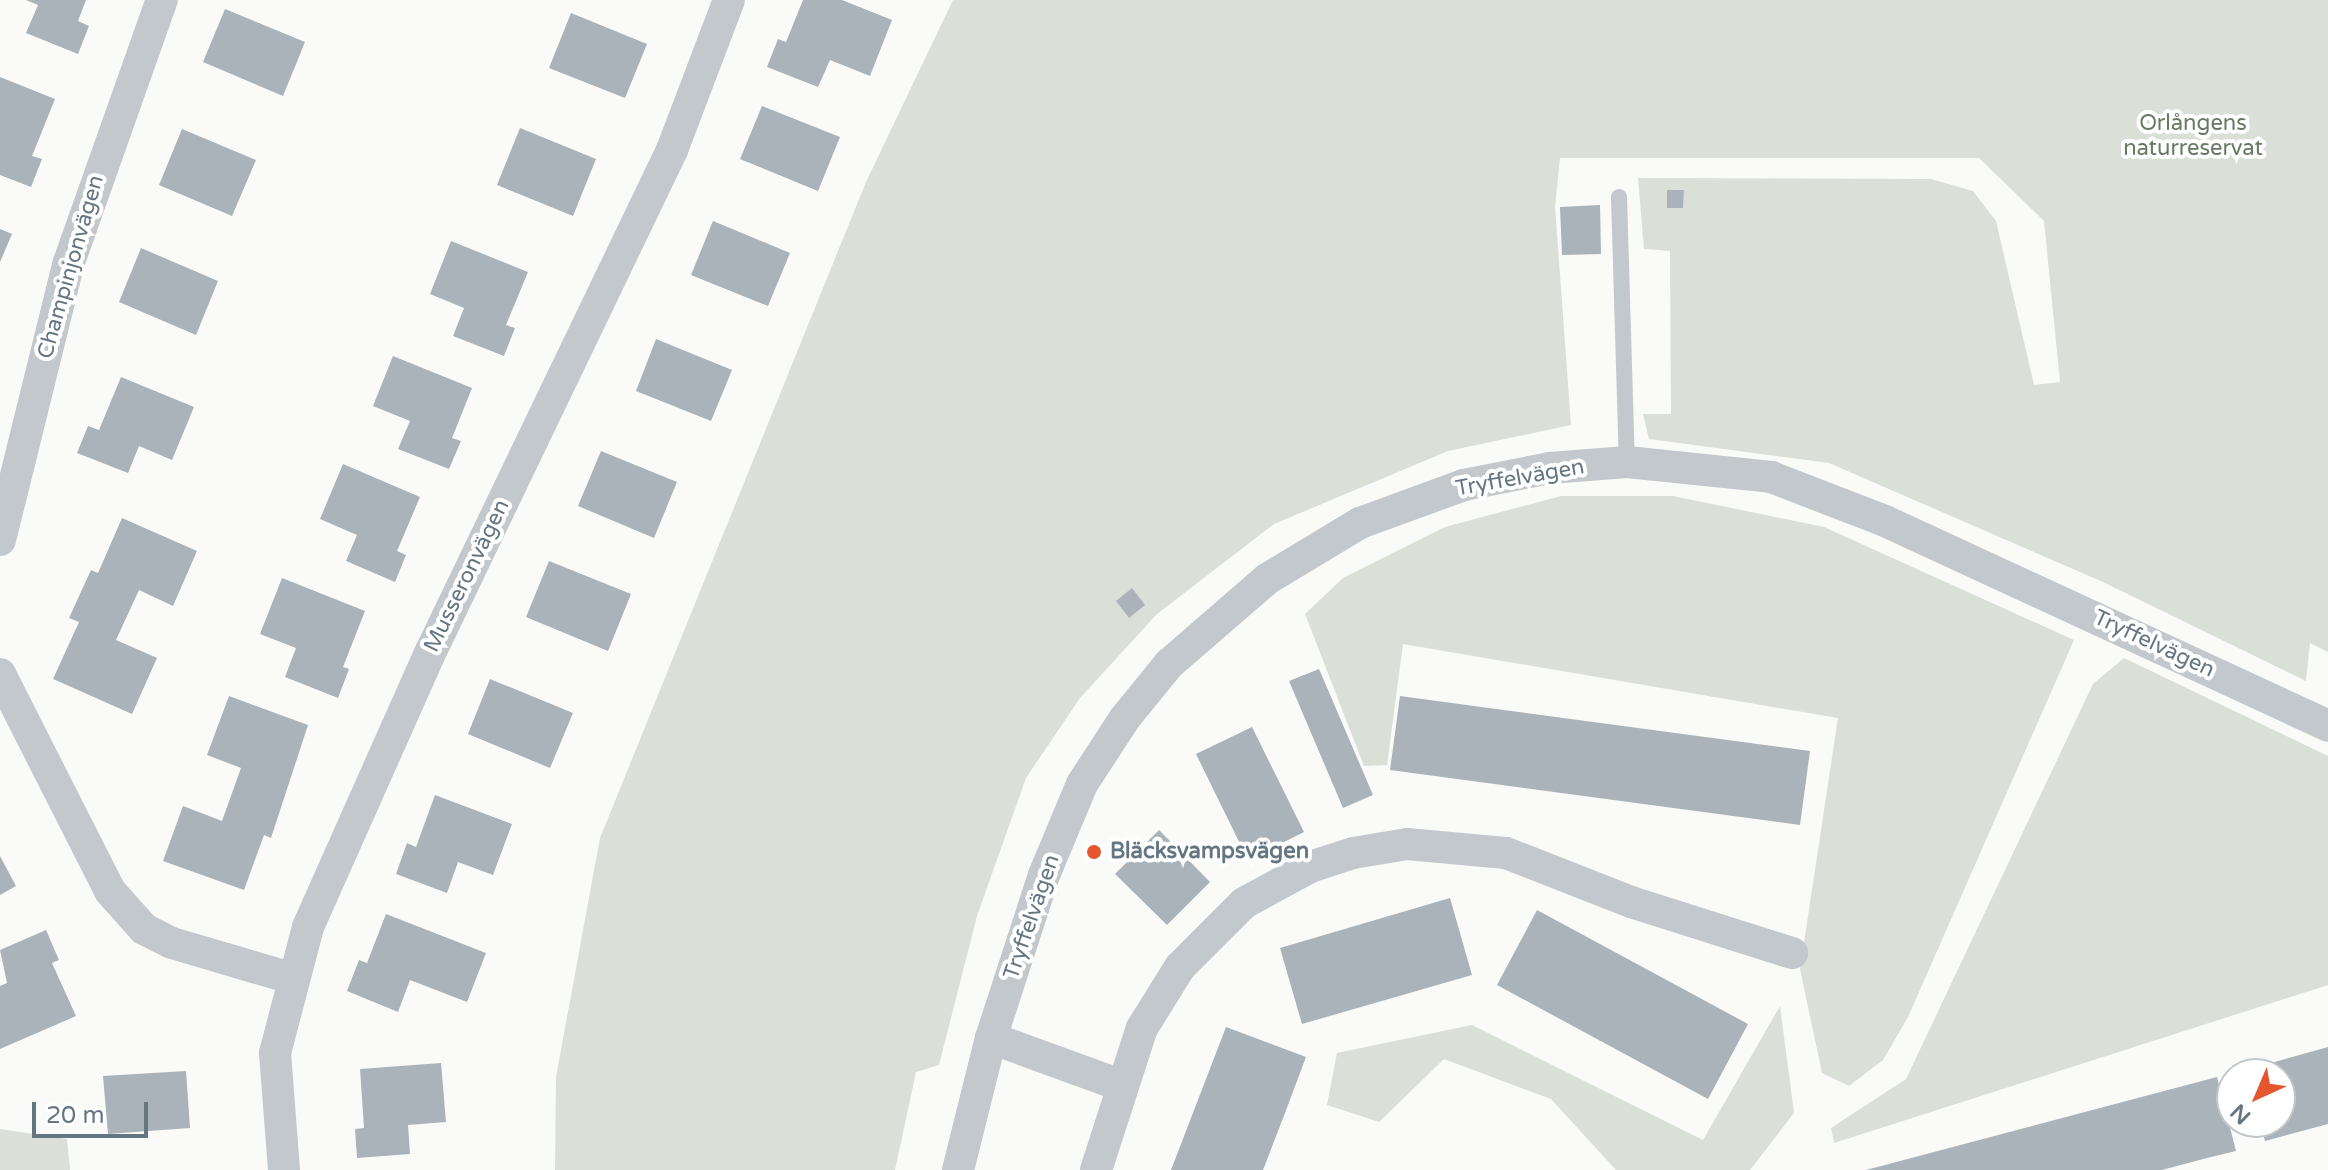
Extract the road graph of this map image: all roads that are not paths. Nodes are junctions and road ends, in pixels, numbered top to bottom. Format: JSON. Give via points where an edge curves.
{"nodes":[{"id":1,"x":162,"y":0,"type":"edge"},
{"id":2,"x":729,"y":0,"type":"edge"},
{"id":3,"x":1619,"y":197,"type":"dead end"},
{"id":4,"x":1627,"y":462,"type":"junction"},
{"id":5,"x":0,"y":540,"type":"edge"},
{"id":6,"x":0,"y":674,"type":"edge"},
{"id":7,"x":2328,"y":726,"type":"edge"},
{"id":8,"x":1792,"y":953,"type":"dead end"},
{"id":9,"x":291,"y":978,"type":"junction"},
{"id":10,"x":991,"y":1038,"type":"junction"},
{"id":11,"x":1120,"y":1085,"type":"junction"},
{"id":12,"x":284,"y":1170,"type":"edge"},
{"id":13,"x":958,"y":1170,"type":"edge"},
{"id":14,"x":1096,"y":1170,"type":"edge"}],
"edges":[{"from":1,"to":5,"type":"street","name":"Champinjonvägen","via":[[69,262]]},
{"from":2,"to":9,"type":"street","name":"Musseronvägen","via":[[672,150],[432,649],[308,927]]},
{"from":3,"to":4,"type":"lane"},
{"from":4,"to":7,"type":"street","name":"Tryffelvägen","via":[[1771,477],[1885,521]]},
{"from":4,"to":10,"type":"street","name":"Tryffelvägen","via":[[1550,468],[1464,485],[1403,505],[1313,549],[1225,611],[1169,664],[1082,784],[1044,875]]},
{"from":6,"to":9,"type":"street","via":[[110,891],[144,929],[172,943]]},
{"from":8,"to":11,"type":"street","via":[[1631,902],[1506,853],[1407,844],[1353,853],[1276,885],[1214,930],[1162,992]]},
{"from":9,"to":12,"type":"street","name":"Musseronvägen","via":[[275,1053]]},
{"from":10,"to":11,"type":"street"},
{"from":10,"to":13,"type":"street","name":"Tryffelvägen"},
{"from":11,"to":14,"type":"street"}]}
